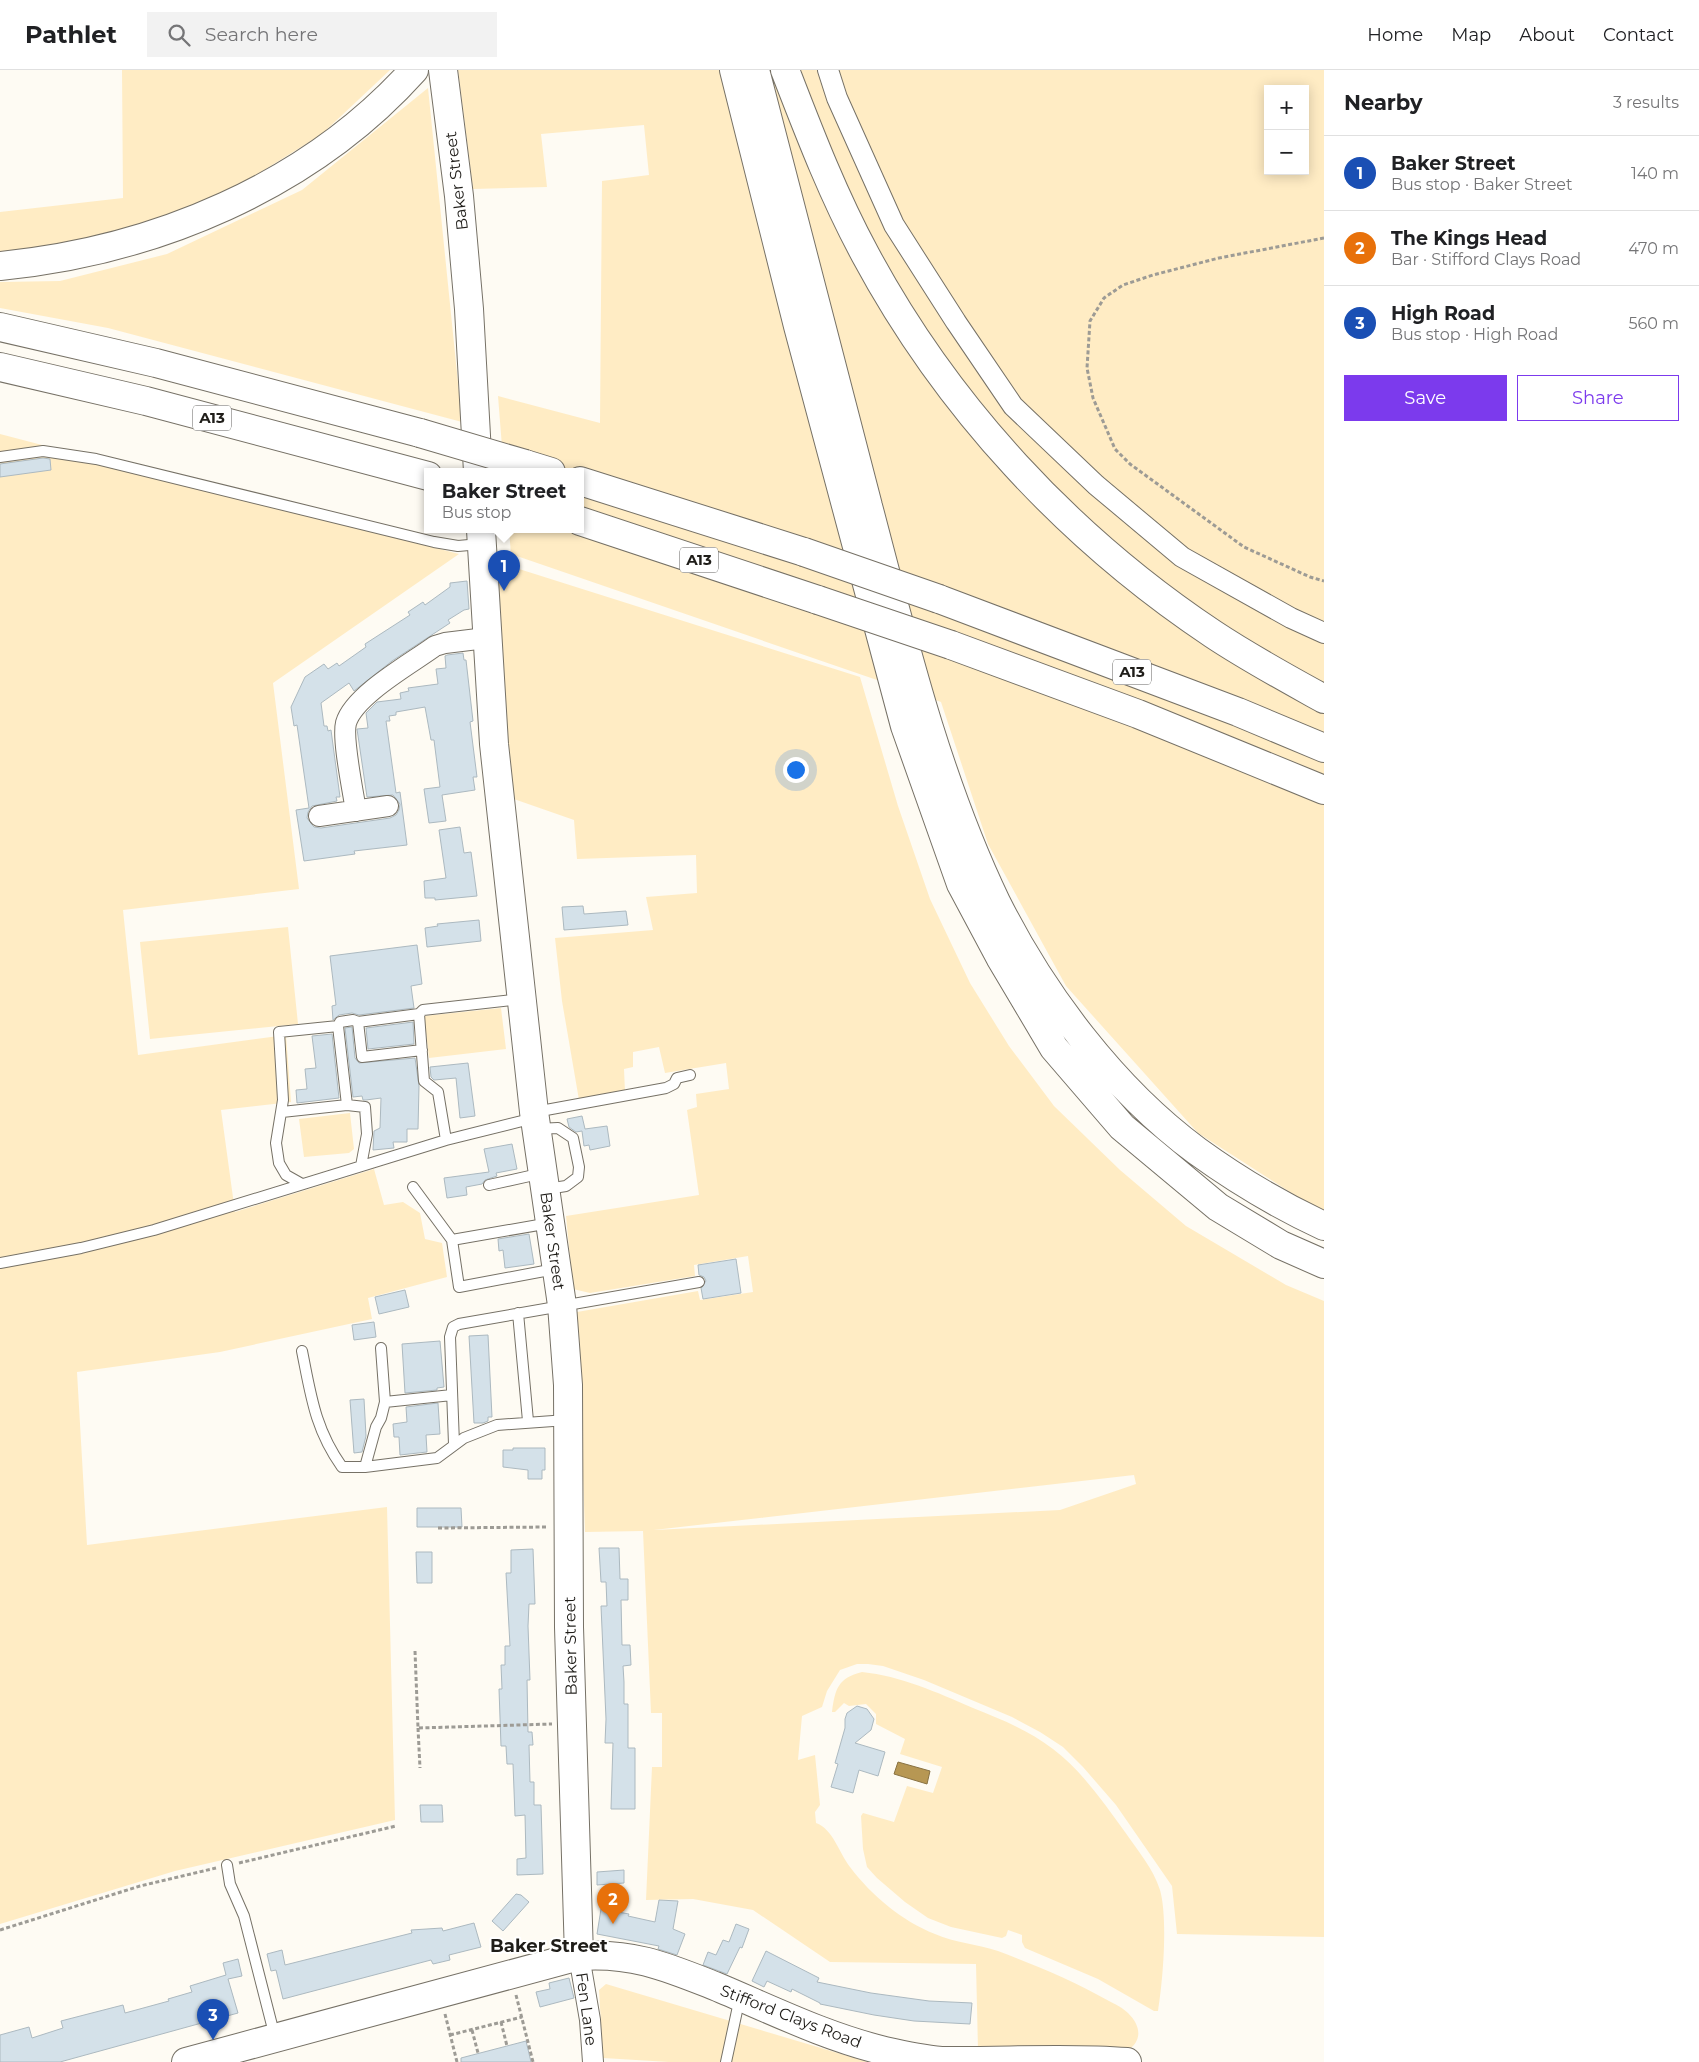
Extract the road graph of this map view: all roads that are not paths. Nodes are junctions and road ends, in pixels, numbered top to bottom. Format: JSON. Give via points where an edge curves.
{"nodes":[{"id":1,"x":443,"y":70,"type":"edge"},
{"id":2,"x":734,"y":70,"type":"edge"},
{"id":3,"x":755,"y":70,"type":"edge"},
{"id":4,"x":785,"y":70,"type":"edge"},
{"id":5,"x":828,"y":70,"type":"edge"},
{"id":6,"x":413,"y":71,"type":"edge"},
{"id":7,"x":0,"y":266,"type":"edge"},
{"id":8,"x":0,"y":327,"type":"edge"},
{"id":9,"x":0,"y":367,"type":"edge"},
{"id":10,"x":0,"y":457,"type":"edge"},
{"id":11,"x":478,"y":468,"type":"edge"},
{"id":12,"x":538,"y":468,"type":"edge"},
{"id":13,"x":424,"y":475,"type":"edge"},
{"id":14,"x":584,"y":483,"type":"edge"},
{"id":15,"x":584,"y":522,"type":"edge"},
{"id":16,"x":481,"y":537,"type":"edge"},
{"id":17,"x":1324,"y":633,"type":"edge"},
{"id":18,"x":486,"y":638,"type":"junction"},
{"id":19,"x":1324,"y":699,"type":"edge"},
{"id":20,"x":1324,"y":748,"type":"edge"},
{"id":21,"x":1258,"y":762,"type":"junction"},
{"id":22,"x":1324,"y":790,"type":"edge"},
{"id":23,"x":1324,"y":795,"type":"edge"},
{"id":24,"x":388,"y":806,"type":"dead end"},
{"id":25,"x":356,"y":810,"type":"junction"},
{"id":26,"x":319,"y":816,"type":"dead end"},
{"id":27,"x":521,"y":999,"type":"junction"},
{"id":28,"x":418,"y":1014,"type":"junction"},
{"id":29,"x":358,"y":1022,"type":"junction"},
{"id":30,"x":338,"y":1026,"type":"junction"},
{"id":31,"x":422,"y":1050,"type":"junction"},
{"id":32,"x":690,"y":1075,"type":"dead end"},
{"id":33,"x":347,"y":1105,"type":"junction"},
{"id":34,"x":282,"y":1112,"type":"junction"},
{"id":35,"x":535,"y":1120,"type":"junction"},
{"id":36,"x":446,"y":1140,"type":"junction"},
{"id":37,"x":361,"y":1166,"type":"junction"},
{"id":38,"x":545,"y":1181,"type":"junction"},
{"id":39,"x":302,"y":1184,"type":"junction"},
{"id":40,"x":489,"y":1185,"type":"dead end"},
{"id":41,"x":413,"y":1187,"type":"dead end"},
{"id":42,"x":551,"y":1223,"type":"junction"},
{"id":43,"x":1324,"y":1226,"type":"edge"},
{"id":44,"x":452,"y":1240,"type":"junction"},
{"id":45,"x":0,"y":1263,"type":"edge"},
{"id":46,"x":1324,"y":1264,"type":"edge"},
{"id":47,"x":557,"y":1269,"type":"junction"},
{"id":48,"x":699,"y":1282,"type":"dead end"},
{"id":49,"x":562,"y":1305,"type":"junction"},
{"id":50,"x":518,"y":1313,"type":"junction"},
{"id":51,"x":381,"y":1348,"type":"dead end"},
{"id":52,"x":302,"y":1351,"type":"dead end"},
{"id":53,"x":452,"y":1395,"type":"junction"},
{"id":54,"x":384,"y":1402,"type":"junction"},
{"id":55,"x":568,"y":1420,"type":"junction"},
{"id":56,"x":528,"y":1422,"type":"junction"},
{"id":57,"x":454,"y":1444,"type":"junction"},
{"id":58,"x":365,"y":1467,"type":"junction"},
{"id":59,"x":227,"y":1865,"type":"road end"},
{"id":60,"x":580,"y":1956,"type":"junction"},
{"id":61,"x":740,"y":1997,"type":"junction"},
{"id":62,"x":275,"y":2038,"type":"junction"},
{"id":63,"x":186,"y":2062,"type":"edge"},
{"id":64,"x":593,"y":2062,"type":"edge"},
{"id":65,"x":726,"y":2062,"type":"edge"},
{"id":66,"x":1126,"y":2062,"type":"edge"}],
"edges":[{"from":1,"to":11,"type":"main road","name":"Baker Street","via":[[459,196]]},
{"from":2,"to":46,"type":"main road","via":[[798,326],[905,726],[961,884],[1054,1048],[1122,1127],[1218,1207],[1281,1245]]},
{"from":3,"to":43,"type":"main road","via":[[916,681],[960,817],[997,903],[1046,987],[1077,1030],[1146,1106],[1194,1149],[1223,1169],[1281,1206]]},
{"from":4,"to":19,"type":"main road","via":[[842,210],[869,262],[940,374],[999,448],[1068,518],[1146,585],[1229,644]]},
{"from":5,"to":17,"type":"street","via":[[837,98],[894,224],[1013,406],[1096,485],[1182,557]]},
{"from":6,"to":7,"type":"main road","via":[[326,147],[294,169],[221,208],[146,238],[110,248]]},
{"from":8,"to":12,"type":"main road","number":"A13","bridge":true,"via":[[156,363]]},
{"from":9,"to":13,"type":"main road","number":"A13","via":[[146,401]]},
{"from":10,"to":16,"type":"lane","via":[[43,451],[96,459],[434,542],[458,546]]},
{"from":14,"to":20,"type":"main road","number":"A13","bridge":true,"via":[[804,552],[939,599]]},
{"from":15,"to":21,"type":"main road","number":"A13","bridge":true,"via":[[951,645]]},
{"from":16,"to":18,"type":"main road","name":"Baker Street"},
{"from":18,"to":25,"type":"street","via":[[435,646],[364,696],[352,711],[346,723],[346,739]]},
{"from":18,"to":27,"type":"main road","name":"Baker Street"},
{"from":21,"to":22,"type":"main road","number":"A13"},
{"from":21,"to":23,"type":"main road"},
{"from":24,"to":25,"type":"street"},
{"from":25,"to":26,"type":"street"},
{"from":27,"to":28,"type":"lane","via":[[423,1010]]},
{"from":27,"to":35,"type":"main road","name":"Baker Street"},
{"from":28,"to":29,"type":"lane"},
{"from":28,"to":31,"type":"lane"},
{"from":29,"to":30,"type":"lane","via":[[340,1022]]},
{"from":29,"to":31,"type":"lane","via":[[362,1057]]},
{"from":30,"to":33,"type":"lane"},
{"from":30,"to":34,"type":"lane","via":[[279,1032]]},
{"from":31,"to":36,"type":"lane","via":[[424,1081],[438,1092]]},
{"from":32,"to":35,"type":"lane","via":[[677,1078],[666,1088]]},
{"from":33,"to":34,"type":"lane"},
{"from":33,"to":37,"type":"lane","via":[[365,1107],[367,1134]]},
{"from":34,"to":39,"type":"lane","via":[[276,1143],[279,1164],[286,1175]]},
{"from":35,"to":36,"type":"lane"},
{"from":35,"to":38,"type":"main road","name":"Baker Street"},
{"from":35,"to":38,"type":"lane","via":[[558,1128],[572,1138],[579,1167],[578,1177],[566,1186]]},
{"from":36,"to":37,"type":"lane"},
{"from":37,"to":39,"type":"lane"},
{"from":38,"to":40,"type":"lane"},
{"from":38,"to":42,"type":"main road","name":"Baker Street"},
{"from":39,"to":45,"type":"lane","via":[[154,1230]]},
{"from":41,"to":44,"type":"lane"},
{"from":42,"to":44,"type":"lane"},
{"from":42,"to":47,"type":"main road","name":"Baker Street"},
{"from":44,"to":47,"type":"lane","via":[[459,1287]]},
{"from":47,"to":49,"type":"main road","name":"Baker Street"},
{"from":48,"to":49,"type":"lane"},
{"from":49,"to":50,"type":"lane"},
{"from":49,"to":55,"type":"main road","name":"Baker Street"},
{"from":50,"to":53,"type":"lane","via":[[453,1327],[450,1337]]},
{"from":50,"to":56,"type":"lane"},
{"from":51,"to":54,"type":"lane"},
{"from":52,"to":58,"type":"lane","via":[[314,1415],[332,1453],[342,1467]]},
{"from":53,"to":54,"type":"lane"},
{"from":53,"to":57,"type":"lane"},
{"from":54,"to":58,"type":"lane"},
{"from":55,"to":56,"type":"lane"},
{"from":55,"to":60,"type":"main road","name":"Baker Street","via":[[572,1723]]},
{"from":56,"to":57,"type":"lane","via":[[497,1425]]},
{"from":57,"to":58,"type":"lane","via":[[437,1458]]},
{"from":59,"to":62,"type":"lane","via":[[230,1884],[244,1916]]},
{"from":60,"to":61,"type":"main road","name":"Stifford Clays Road","via":[[605,1954],[650,1962]]},
{"from":60,"to":62,"type":"main road","name":"Stifford Clays Road"},
{"from":60,"to":64,"type":"street","name":"Fen Lane"},
{"from":61,"to":65,"type":"lane"},
{"from":61,"to":66,"type":"main road","name":"Stifford Clays Road","via":[[852,2041],[920,2058],[960,2062]]},
{"from":62,"to":63,"type":"main road","name":"Stifford Clays Road"}]}
